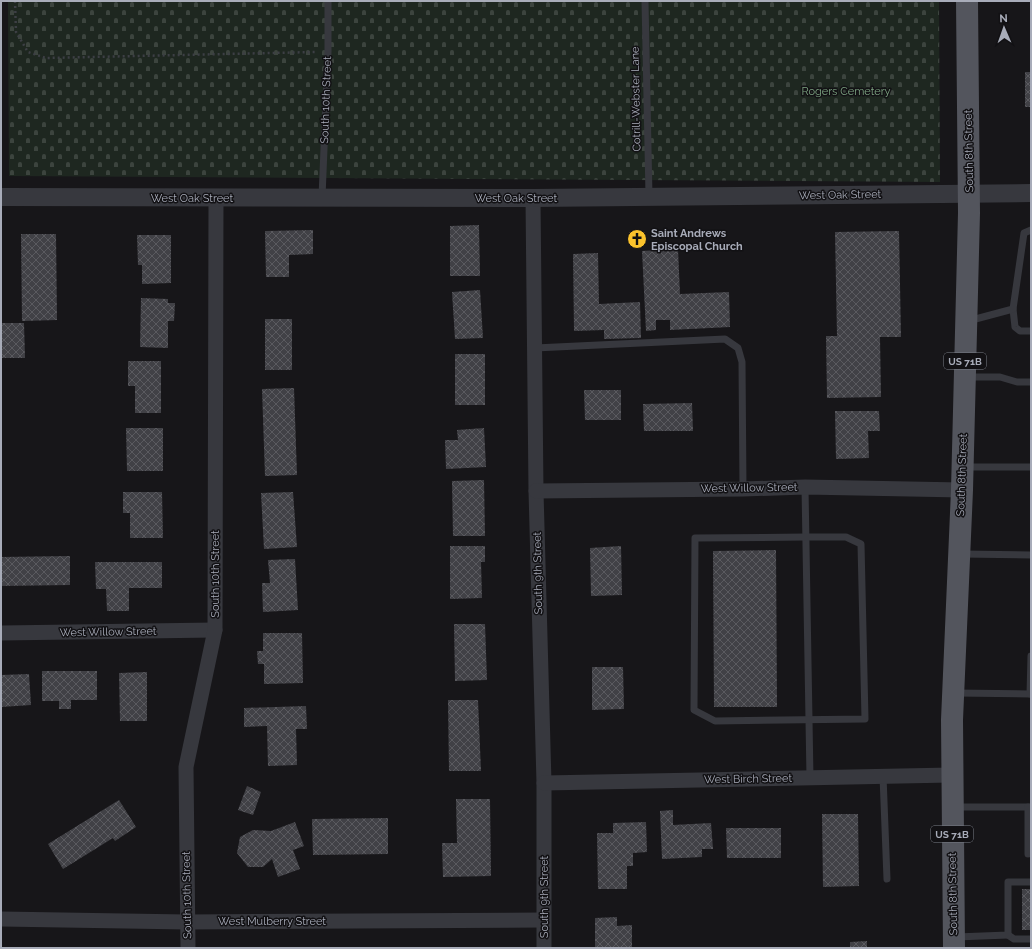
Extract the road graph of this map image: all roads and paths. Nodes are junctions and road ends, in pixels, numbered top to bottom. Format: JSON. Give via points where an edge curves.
{"nodes":[{"id":1,"x":15,"y":1,"type":"edge"},
{"id":2,"x":328,"y":1,"type":"edge"},
{"id":3,"x":646,"y":1,"type":"edge"},
{"id":4,"x":967,"y":1,"type":"edge"},
{"id":5,"x":328,"y":52,"type":"junction"},
{"id":6,"x":969,"y":193,"type":"junction"},
{"id":7,"x":1031,"y":193,"type":"edge"},
{"id":8,"x":1,"y":197,"type":"edge"},
{"id":9,"x":650,"y":197,"type":"junction"},
{"id":10,"x":216,"y":198,"type":"junction"},
{"id":11,"x":533,"y":198,"type":"junction"},
{"id":12,"x":322,"y":199,"type":"junction"},
{"id":13,"x":1031,"y":230,"type":"edge"},
{"id":14,"x":1012,"y":309,"type":"junction"},
{"id":15,"x":966,"y":322,"type":"junction"},
{"id":16,"x":1031,"y":331,"type":"edge"},
{"id":17,"x":535,"y":348,"type":"junction"},
{"id":18,"x":964,"y":378,"type":"junction"},
{"id":19,"x":1031,"y":382,"type":"edge"},
{"id":20,"x":962,"y":467,"type":"junction"},
{"id":21,"x":1031,"y":467,"type":"edge"},
{"id":22,"x":805,"y":487,"type":"junction"},
{"id":23,"x":744,"y":490,"type":"junction"},
{"id":24,"x":962,"y":490,"type":"junction"},
{"id":25,"x":536,"y":491,"type":"junction"},
{"id":26,"x":806,"y":537,"type":"junction"},
{"id":27,"x":959,"y":554,"type":"junction"},
{"id":28,"x":1031,"y":555,"type":"edge"},
{"id":29,"x":215,"y":630,"type":"junction"},
{"id":30,"x":1,"y":633,"type":"edge"},
{"id":31,"x":1031,"y":656,"type":"edge"},
{"id":32,"x":953,"y":692,"type":"junction"},
{"id":33,"x":1031,"y":694,"type":"edge"},
{"id":34,"x":809,"y":720,"type":"junction"},
{"id":35,"x":951,"y":775,"type":"junction"},
{"id":36,"x":883,"y":776,"type":"junction"},
{"id":37,"x":810,"y":778,"type":"junction"},
{"id":38,"x":544,"y":783,"type":"junction"},
{"id":39,"x":1030,"y":807,"type":"edge"},
{"id":40,"x":952,"y":808,"type":"junction"},
{"id":41,"x":1028,"y":854,"type":"dead end"},
{"id":42,"x":887,"y":879,"type":"dead end"},
{"id":43,"x":1031,"y":882,"type":"edge"},
{"id":44,"x":1,"y":919,"type":"edge"},
{"id":45,"x":543,"y":920,"type":"junction"},
{"id":46,"x":187,"y":922,"type":"junction"},
{"id":47,"x":1008,"y":934,"type":"junction"},
{"id":48,"x":1031,"y":939,"type":"edge"},
{"id":49,"x":954,"y":942,"type":"edge"},
{"id":50,"x":188,"y":948,"type":"edge"},
{"id":51,"x":544,"y":948,"type":"edge"}],
"edges":[{"from":1,"to":5,"type":"path","via":[[16,32],[28,52],[46,58]]},
{"from":2,"to":5,"type":"lane","name":"South 10th Street"},
{"from":3,"to":9,"type":"lane","name":"Cotrill-Webster Lane"},
{"from":4,"to":6,"type":"main road","name":"South 8th Street","number":"US 71B"},
{"from":5,"to":12,"type":"lane","name":"South 10th Street"},
{"from":6,"to":7,"type":"street","name":"West Oak Street"},
{"from":6,"to":9,"type":"street","name":"West Oak Street"},
{"from":6,"to":15,"type":"main road","name":"South 8th Street","number":"US 71B"},
{"from":8,"to":10,"type":"street","name":"West Oak Street"},
{"from":9,"to":11,"type":"street","name":"West Oak Street"},
{"from":10,"to":12,"type":"street","name":"West Oak Street"},
{"from":10,"to":29,"type":"street","name":"South 10th Street"},
{"from":11,"to":12,"type":"street","name":"West Oak Street"},
{"from":11,"to":17,"type":"street","name":"South 9th Street"},
{"from":13,"to":14,"type":"lane","via":[[1024,234]]},
{"from":14,"to":15,"type":"lane"},
{"from":14,"to":16,"type":"lane","via":[[1015,327],[1020,331]]},
{"from":15,"to":18,"type":"main road","name":"South 8th Street","number":"US 71B"},
{"from":17,"to":23,"type":"lane","via":[[725,339],[738,348],[742,362]]},
{"from":17,"to":25,"type":"street","name":"South 9th Street"},
{"from":18,"to":19,"type":"lane","via":[[1000,377],[1017,382]]},
{"from":18,"to":20,"type":"main road","name":"South 8th Street","number":"US 71B"},
{"from":20,"to":21,"type":"lane"},
{"from":20,"to":24,"type":"main road","name":"South 8th Street","number":"US 71B"},
{"from":22,"to":23,"type":"street","name":"West Willow Street"},
{"from":22,"to":24,"type":"street","name":"West Willow Street"},
{"from":22,"to":26,"type":"lane"},
{"from":23,"to":25,"type":"street","name":"West Willow Street"},
{"from":24,"to":27,"type":"main road","name":"South 8th Street","number":"US 71B"},
{"from":25,"to":38,"type":"street","name":"South 9th Street"},
{"from":26,"to":34,"type":"lane"},
{"from":26,"to":34,"type":"lane","via":[[846,537],[861,544],[865,719]]},
{"from":26,"to":34,"type":"lane","via":[[695,538],[694,710],[715,721]]},
{"from":27,"to":28,"type":"lane"},
{"from":27,"to":32,"type":"main road","name":"South 8th Street","number":"US 71B"},
{"from":29,"to":30,"type":"street","name":"West Willow Street"},
{"from":29,"to":46,"type":"street","name":"South 10th Street","via":[[186,767]]},
{"from":31,"to":33,"type":"lane"},
{"from":32,"to":33,"type":"lane"},
{"from":32,"to":35,"type":"main road","name":"South 8th Street","number":"US 71B"},
{"from":34,"to":37,"type":"lane"},
{"from":35,"to":36,"type":"street","name":"West Birch Street"},
{"from":35,"to":40,"type":"main road","name":"South 8th Street","number":"US 71B"},
{"from":36,"to":37,"type":"street","name":"West Birch Street"},
{"from":36,"to":42,"type":"lane"},
{"from":37,"to":38,"type":"street","name":"West Birch Street"},
{"from":38,"to":45,"type":"street","name":"South 9th Street"},
{"from":39,"to":40,"type":"lane"},
{"from":39,"to":41,"type":"lane"},
{"from":40,"to":49,"type":"main road","name":"South 8th Street","number":"US 71B"},
{"from":43,"to":47,"type":"lane","via":[[1008,882]]},
{"from":44,"to":46,"type":"street","name":"West Mulberry Street"},
{"from":45,"to":46,"type":"street","name":"West Mulberry Street"},
{"from":45,"to":51,"type":"street","name":"South 9th Street"},
{"from":46,"to":50,"type":"street","name":"South 10th Street"},
{"from":47,"to":48,"type":"lane","via":[[1014,939]]},
{"from":47,"to":49,"type":"lane"}]}
